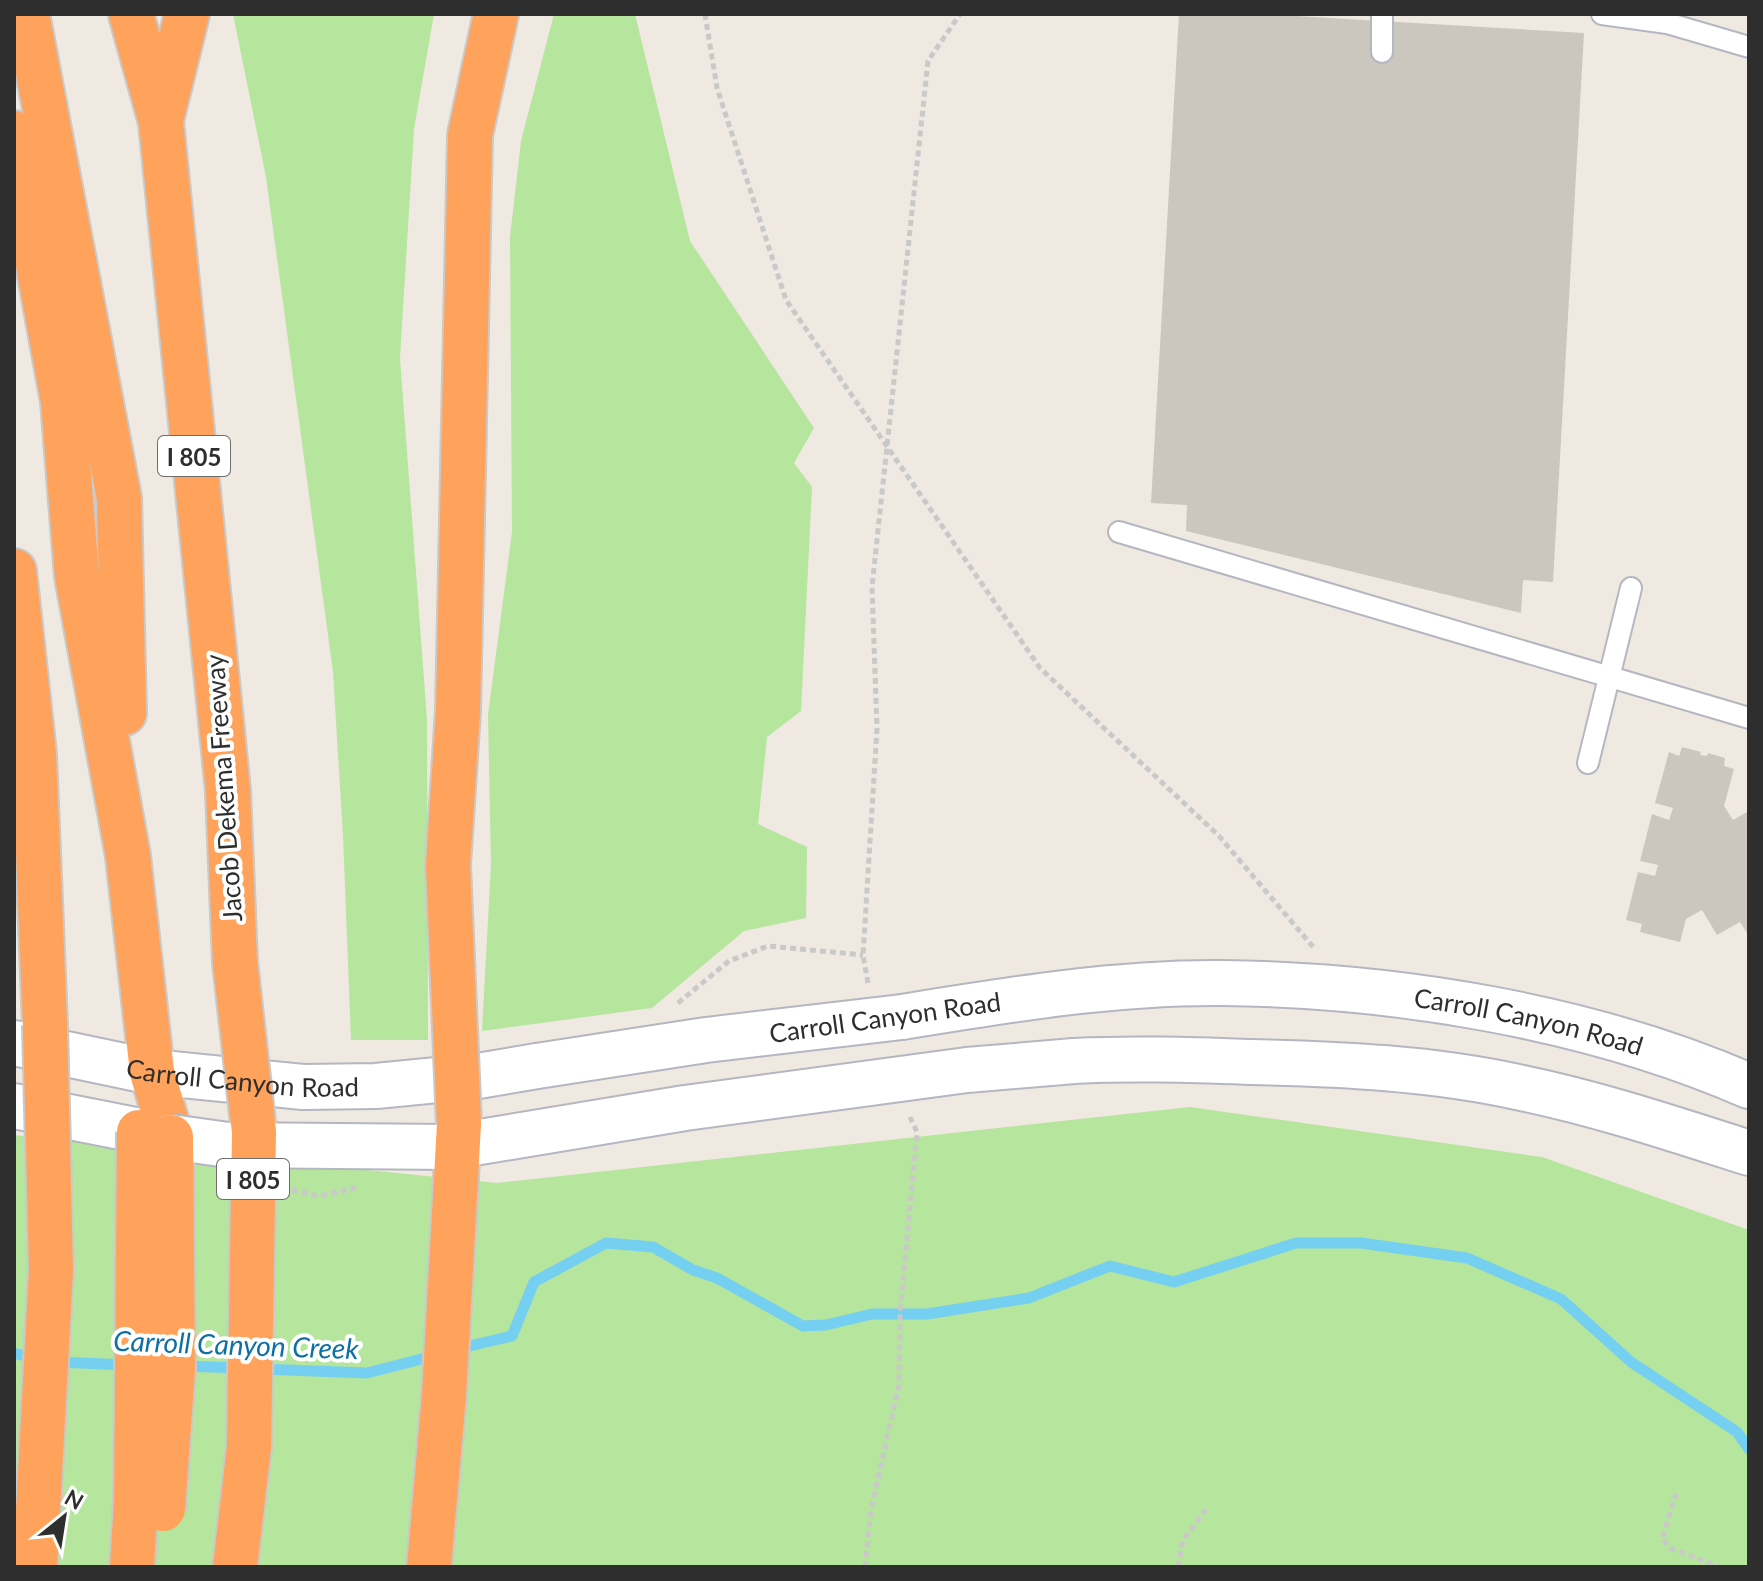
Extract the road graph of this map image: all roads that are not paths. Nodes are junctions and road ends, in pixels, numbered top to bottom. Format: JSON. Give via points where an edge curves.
{"nodes":[{"id":1,"x":27,"y":14,"type":"edge"},
{"id":2,"x":131,"y":14,"type":"edge"},
{"id":3,"x":187,"y":14,"type":"edge"},
{"id":4,"x":496,"y":14,"type":"edge"},
{"id":5,"x":1382,"y":14,"type":"edge"},
{"id":6,"x":1602,"y":14,"type":"edge"},
{"id":7,"x":1749,"y":47,"type":"edge"},
{"id":8,"x":1382,"y":52,"type":"dead end"},
{"id":9,"x":161,"y":122,"type":"junction"},
{"id":10,"x":14,"y":133,"type":"edge"},
{"id":11,"x":1119,"y":532,"type":"dead end"},
{"id":12,"x":14,"y":571,"type":"edge"},
{"id":13,"x":1631,"y":588,"type":"dead end"},
{"id":14,"x":1609,"y":676,"type":"junction"},
{"id":15,"x":14,"y":691,"type":"edge"},
{"id":16,"x":1749,"y":718,"type":"edge"},
{"id":17,"x":34,"y":754,"type":"junction"},
{"id":18,"x":1588,"y":763,"type":"dead end"},
{"id":19,"x":128,"y":856,"type":"junction"},
{"id":20,"x":14,"y":916,"type":"edge"},
{"id":21,"x":30,"y":1034,"type":"edge"},
{"id":22,"x":152,"y":1072,"type":"junction"},
{"id":23,"x":1749,"y":1086,"type":"edge"},
{"id":24,"x":14,"y":1106,"type":"edge"},
{"id":25,"x":155,"y":1134,"type":"junction"},
{"id":26,"x":1749,"y":1153,"type":"edge"},
{"id":27,"x":35,"y":1567,"type":"edge"},
{"id":28,"x":132,"y":1567,"type":"edge"},
{"id":29,"x":159,"y":1567,"type":"edge"},
{"id":30,"x":235,"y":1567,"type":"edge"},
{"id":31,"x":429,"y":1567,"type":"edge"}],
"edges":[{"from":1,"to":19,"type":"highway","via":[[119,498]]},
{"from":2,"to":9,"type":"highway","name":"Jacob Dekema Freeway","number":"I 805"},
{"from":3,"to":9,"type":"highway"},
{"from":4,"to":31,"type":"highway","bridge":true,"via":[[470,135],[458,711],[448,865],[459,1124]]},
{"from":5,"to":8,"type":"lane"},
{"from":6,"to":7,"type":"lane","via":[[1667,23]]},
{"from":9,"to":30,"type":"highway","name":"Jacob Dekema Freeway","number":"I 805","bridge":true,"via":[[228,791],[235,962],[254,1132],[249,1447]]},
{"from":10,"to":19,"type":"highway","via":[[63,401],[77,576]]},
{"from":11,"to":14,"type":"lane"},
{"from":12,"to":17,"type":"highway"},
{"from":13,"to":14,"type":"lane"},
{"from":14,"to":16,"type":"lane"},
{"from":14,"to":18,"type":"lane"},
{"from":15,"to":17,"type":"highway"},
{"from":17,"to":21,"type":"highway"},
{"from":19,"to":22,"type":"highway"},
{"from":20,"to":21,"type":"highway"},
{"from":21,"to":22,"type":"main road","name":"Carroll Canyon Road"},
{"from":21,"to":27,"type":"highway","bridge":true,"via":[[51,1270]]},
{"from":22,"to":23,"type":"main road","name":"Carroll Canyon Road","bridge":true,"via":[[303,1087],[376,1086],[1078,992],[1220,983],[1427,1000],[1518,1016],[1603,1036]]},
{"from":22,"to":25,"type":"highway"},
{"from":24,"to":25,"type":"main road"},
{"from":25,"to":26,"type":"main road","bridge":true,"via":[[228,1145],[450,1147],[967,1070],[1128,1058],[1319,1063],[1518,1087],[1589,1103]]},
{"from":25,"to":28,"type":"highway","bridge":true},
{"from":25,"to":29,"type":"highway","bridge":true,"via":[[173,1370]]}]}
